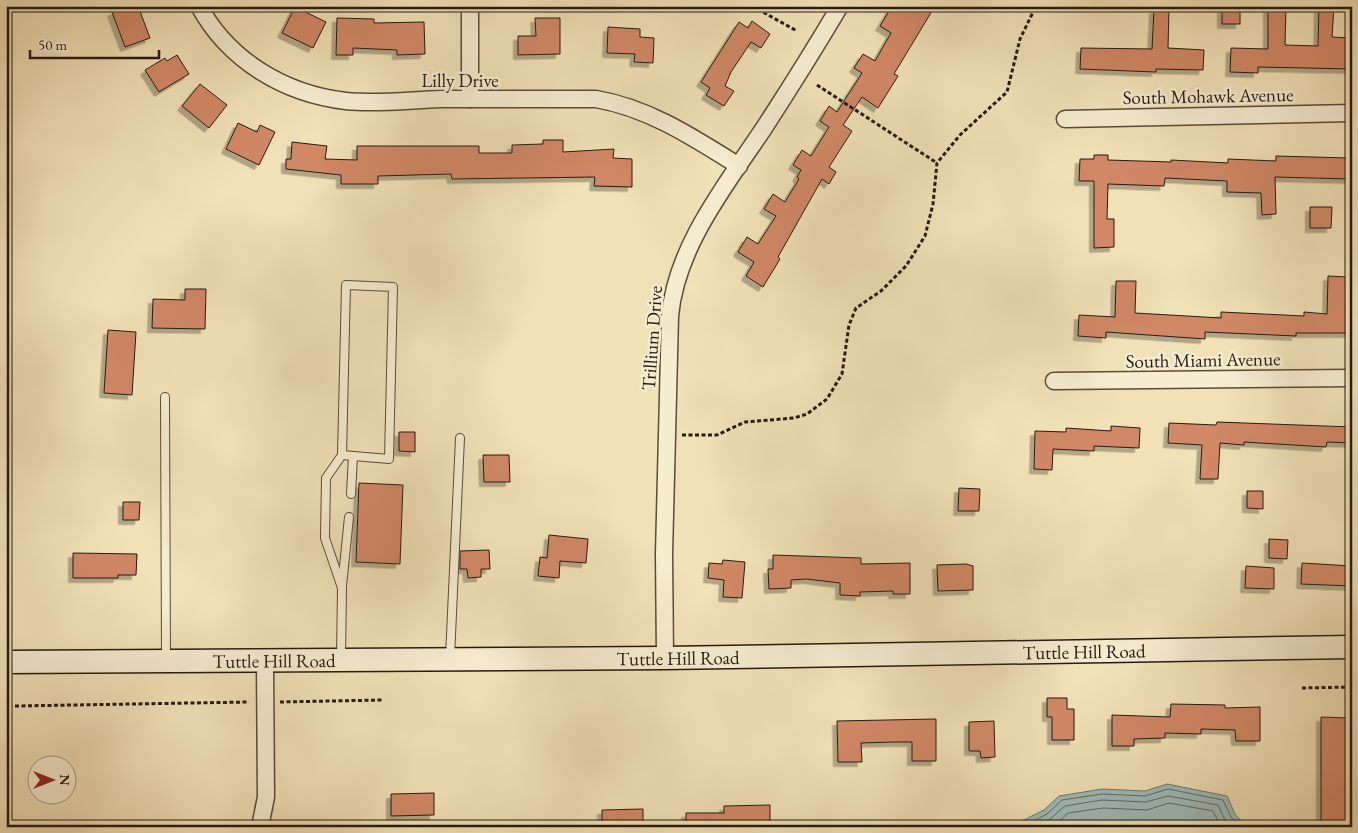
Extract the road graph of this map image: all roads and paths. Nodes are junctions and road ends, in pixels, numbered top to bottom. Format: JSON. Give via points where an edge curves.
{"nodes":[{"id":1,"x":199,"y":6,"type":"edge"},
{"id":2,"x":470,"y":6,"type":"edge"},
{"id":3,"x":752,"y":6,"type":"edge"},
{"id":4,"x":840,"y":6,"type":"edge"},
{"id":5,"x":1036,"y":6,"type":"edge"},
{"id":6,"x":797,"y":31,"type":"dead end"},
{"id":7,"x":817,"y":85,"type":"dead end"},
{"id":8,"x":470,"y":100,"type":"junction"},
{"id":9,"x":1352,"y":113,"type":"edge"},
{"id":10,"x":1065,"y":119,"type":"dead end"},
{"id":11,"x":936,"y":163,"type":"junction"},
{"id":12,"x":739,"y":166,"type":"junction"},
{"id":13,"x":1352,"y":378,"type":"edge"},
{"id":14,"x":1054,"y":381,"type":"dead end"},
{"id":15,"x":165,"y":397,"type":"dead end"},
{"id":16,"x":667,"y":435,"type":"junction"},
{"id":17,"x":460,"y":438,"type":"dead end"},
{"id":18,"x":342,"y":455,"type":"junction"},
{"id":19,"x":353,"y":456,"type":"junction"},
{"id":20,"x":350,"y":494,"type":"dead end"},
{"id":21,"x":349,"y":517,"type":"dead end"},
{"id":22,"x":342,"y":588,"type":"junction"},
{"id":23,"x":1352,"y":646,"type":"edge"},
{"id":24,"x":665,"y":658,"type":"junction"},
{"id":25,"x":450,"y":659,"type":"junction"},
{"id":26,"x":341,"y":661,"type":"junction"},
{"id":27,"x":6,"y":662,"type":"edge"},
{"id":28,"x":265,"y":662,"type":"junction"},
{"id":29,"x":166,"y":663,"type":"junction"},
{"id":30,"x":1352,"y":687,"type":"edge"},
{"id":31,"x":1302,"y":688,"type":"dead end"},
{"id":32,"x":382,"y":700,"type":"dead end"},
{"id":33,"x":265,"y":702,"type":"junction"},
{"id":34,"x":15,"y":706,"type":"dead end"},
{"id":35,"x":260,"y":827,"type":"edge"}],
"edges":[{"from":1,"to":8,"type":"street","name":"Lilly Drive","via":[[227,44],[241,57],[261,73],[296,91],[347,101]]},
{"from":2,"to":8,"type":"street"},
{"from":3,"to":6,"type":"path"},
{"from":4,"to":12,"type":"street","name":"Trillium Drive"},
{"from":5,"to":11,"type":"path","via":[[1020,39],[1007,92],[960,135]]},
{"from":7,"to":11,"type":"path"},
{"from":8,"to":12,"type":"street","name":"Lilly Drive","via":[[596,99],[615,102],[645,112]]},
{"from":9,"to":10,"type":"street","name":"South Mohawk Avenue"},
{"from":11,"to":16,"type":"path","via":[[933,204],[925,236],[906,266],[856,308],[849,325],[842,374],[827,399],[807,414],[794,418],[745,422],[717,435]]},
{"from":12,"to":16,"type":"street","name":"Trillium Drive","via":[[688,249],[672,294]]},
{"from":13,"to":14,"type":"street","name":"South Miami Avenue"},
{"from":15,"to":29,"type":"lane"},
{"from":16,"to":24,"type":"street","name":"Trillium Drive"},
{"from":17,"to":25,"type":"lane"},
{"from":18,"to":19,"type":"lane"},
{"from":18,"to":19,"type":"lane","via":[[346,285],[393,287],[389,459]]},
{"from":18,"to":22,"type":"lane","via":[[326,478],[324,538]]},
{"from":19,"to":20,"type":"lane"},
{"from":21,"to":22,"type":"lane"},
{"from":22,"to":26,"type":"lane"},
{"from":23,"to":24,"type":"main road","name":"Tuttle Hill Road"},
{"from":24,"to":25,"type":"main road","name":"Tuttle Hill Road"},
{"from":25,"to":26,"type":"main road","name":"Tuttle Hill Road"},
{"from":26,"to":28,"type":"main road","name":"Tuttle Hill Road"},
{"from":27,"to":29,"type":"main road","name":"Tuttle Hill Road"},
{"from":28,"to":29,"type":"main road","name":"Tuttle Hill Road"},
{"from":28,"to":33,"type":"street"},
{"from":30,"to":31,"type":"path"},
{"from":32,"to":33,"type":"path"},
{"from":33,"to":34,"type":"path"},
{"from":33,"to":35,"type":"street","via":[[266,797]]}]}
